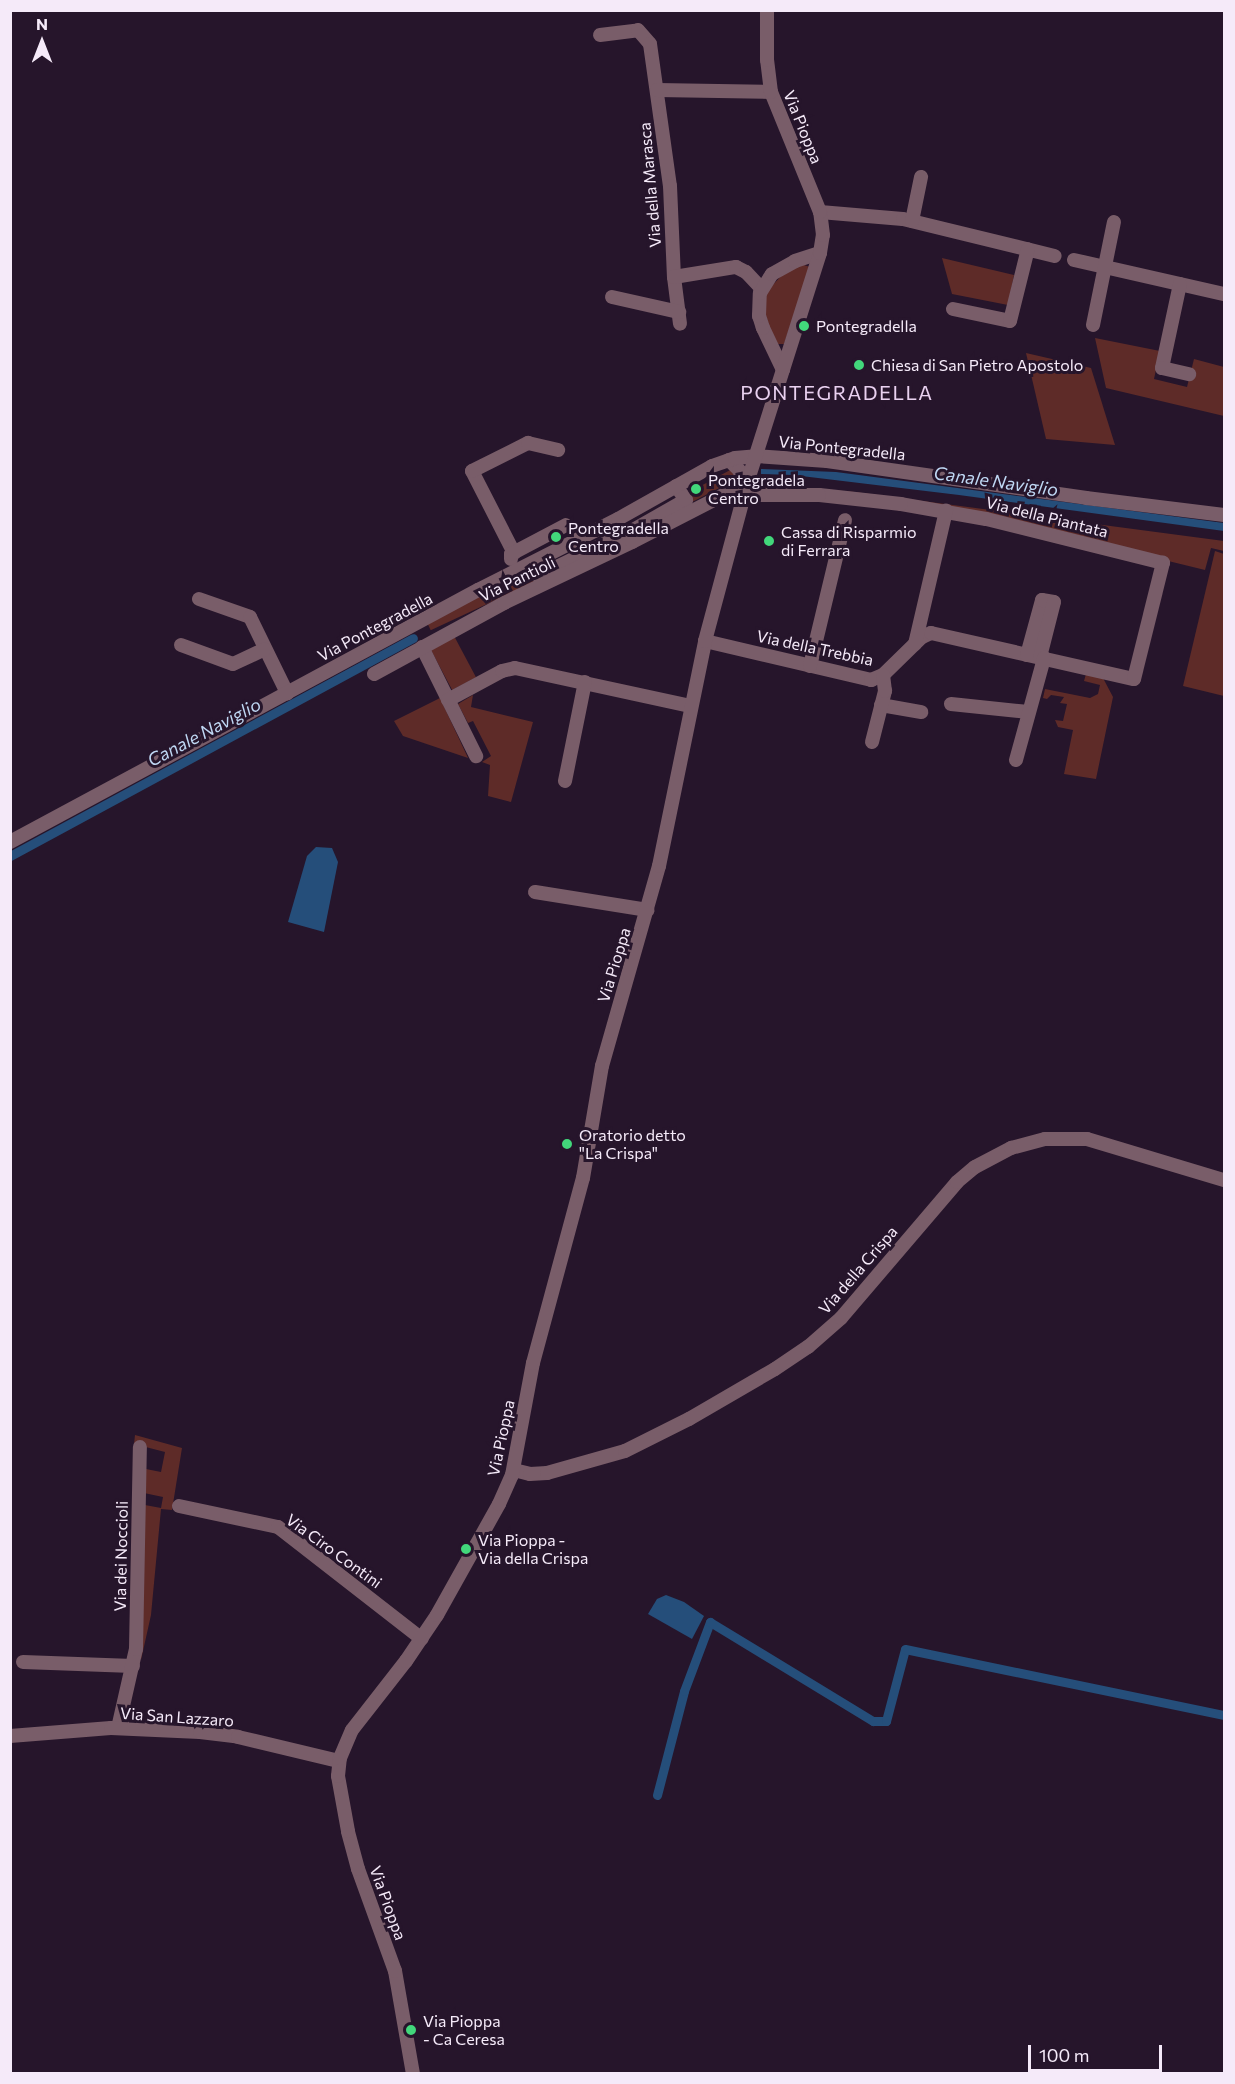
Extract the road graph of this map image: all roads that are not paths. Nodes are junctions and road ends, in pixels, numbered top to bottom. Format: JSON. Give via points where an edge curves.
{"nodes":[{"id":1,"x":767,"y":10,"type":"edge"},
{"id":2,"x":600,"y":35,"type":"dead end"},
{"id":3,"x":657,"y":90,"type":"junction"},
{"id":4,"x":771,"y":92,"type":"junction"},
{"id":5,"x":921,"y":177,"type":"dead end"},
{"id":6,"x":820,"y":212,"type":"junction"},
{"id":7,"x":912,"y":221,"type":"junction"},
{"id":8,"x":1114,"y":222,"type":"dead end"},
{"id":9,"x":1028,"y":249,"type":"junction"},
{"id":10,"x":820,"y":253,"type":"junction"},
{"id":11,"x":1055,"y":256,"type":"dead end"},
{"id":12,"x":1074,"y":260,"type":"dead end"},
{"id":13,"x":1105,"y":267,"type":"junction"},
{"id":14,"x":674,"y":277,"type":"junction"},
{"id":15,"x":1180,"y":284,"type":"junction"},
{"id":16,"x":762,"y":289,"type":"junction"},
{"id":17,"x":1224,"y":294,"type":"edge"},
{"id":18,"x":612,"y":297,"type":"dead end"},
{"id":19,"x":953,"y":309,"type":"dead end"},
{"id":20,"x":1093,"y":326,"type":"dead end"},
{"id":21,"x":783,"y":370,"type":"junction"},
{"id":22,"x":1189,"y":374,"type":"dead end"},
{"id":23,"x":558,"y":450,"type":"dead end"},
{"id":24,"x":751,"y":456,"type":"junction"},
{"id":25,"x":729,"y":460,"type":"junction"},
{"id":26,"x":676,"y":486,"type":"junction"},
{"id":27,"x":745,"y":491,"type":"junction"},
{"id":28,"x":946,"y":512,"type":"junction"},
{"id":29,"x":1224,"y":515,"type":"edge"},
{"id":30,"x":845,"y":520,"type":"dead end"},
{"id":31,"x":566,"y":525,"type":"dead end"},
{"id":32,"x":514,"y":553,"type":"junction"},
{"id":33,"x":531,"y":563,"type":"junction"},
{"id":34,"x":510,"y":573,"type":"junction"},
{"id":35,"x":540,"y":581,"type":"junction"},
{"id":36,"x":199,"y":598,"type":"dead end"},
{"id":37,"x":420,"y":621,"type":"junction"},
{"id":38,"x":705,"y":641,"type":"junction"},
{"id":39,"x":427,"y":644,"type":"junction"},
{"id":40,"x":915,"y":644,"type":"junction"},
{"id":41,"x":181,"y":645,"type":"dead end"},
{"id":42,"x":265,"y":649,"type":"junction"},
{"id":43,"x":1037,"y":657,"type":"junction"},
{"id":44,"x":810,"y":666,"type":"junction"},
{"id":45,"x":374,"y":674,"type":"dead end"},
{"id":46,"x":883,"y":675,"type":"junction"},
{"id":47,"x":1134,"y":679,"type":"joint"},
{"id":48,"x":585,"y":682,"type":"junction"},
{"id":49,"x":287,"y":693,"type":"junction"},
{"id":50,"x":448,"y":700,"type":"junction"},
{"id":51,"x":881,"y":705,"type":"junction"},
{"id":52,"x":951,"y":705,"type":"dead end"},
{"id":53,"x":691,"y":706,"type":"junction"},
{"id":54,"x":921,"y":712,"type":"dead end"},
{"id":55,"x":1029,"y":712,"type":"junction"},
{"id":56,"x":872,"y":742,"type":"dead end"},
{"id":57,"x":476,"y":756,"type":"dead end"},
{"id":58,"x":1016,"y":760,"type":"dead end"},
{"id":59,"x":565,"y":781,"type":"dead end"},
{"id":60,"x":10,"y":842,"type":"edge"},
{"id":61,"x":535,"y":892,"type":"dead end"},
{"id":62,"x":648,"y":910,"type":"junction"},
{"id":63,"x":1224,"y":1180,"type":"edge"},
{"id":64,"x":140,"y":1447,"type":"dead end"},
{"id":65,"x":514,"y":1470,"type":"junction"},
{"id":66,"x":179,"y":1506,"type":"dead end"},
{"id":67,"x":422,"y":1639,"type":"junction"},
{"id":68,"x":23,"y":1662,"type":"dead end"},
{"id":69,"x":133,"y":1666,"type":"junction"},
{"id":70,"x":118,"y":1728,"type":"junction"},
{"id":71,"x":10,"y":1736,"type":"edge"},
{"id":72,"x":339,"y":1761,"type":"junction"},
{"id":73,"x":413,"y":2073,"type":"edge"}],
"edges":[{"from":1,"to":4,"type":"street","name":"Via Pioppa","via":[[766,60]]},
{"from":2,"to":3,"type":"street","name":"Via della Marasca","via":[[638,30],[650,44]]},
{"from":3,"to":4,"type":"street"},
{"from":3,"to":14,"type":"street","name":"Via della Marasca","via":[[670,186]]},
{"from":4,"to":6,"type":"street","name":"Via Pioppa"},
{"from":5,"to":7,"type":"street"},
{"from":6,"to":7,"type":"street"},
{"from":6,"to":10,"type":"street","name":"Via Pioppa"},
{"from":7,"to":9,"type":"street"},
{"from":8,"to":13,"type":"street"},
{"from":9,"to":11,"type":"street"},
{"from":9,"to":19,"type":"street","via":[[1010,321]]},
{"from":10,"to":16,"type":"street","via":[[783,267],[772,274]]},
{"from":10,"to":21,"type":"street","name":"Via Pioppa"},
{"from":12,"to":13,"type":"street"},
{"from":13,"to":15,"type":"street"},
{"from":13,"to":20,"type":"street"},
{"from":14,"to":16,"type":"street","via":[[736,267]]},
{"from":14,"to":18,"type":"street","name":"Via della Marasca","via":[[680,318]]},
{"from":15,"to":17,"type":"street"},
{"from":15,"to":22,"type":"street","via":[[1162,368]]},
{"from":16,"to":21,"type":"street","via":[[759,316]]},
{"from":21,"to":24,"type":"street","name":"Via Pioppa"},
{"from":23,"to":32,"type":"street","via":[[528,443],[472,471]]},
{"from":24,"to":25,"type":"street","name":"Via Pontegradella"},
{"from":24,"to":27,"type":"street","name":"Via Pioppa"},
{"from":24,"to":29,"type":"street","name":"Via Pontegradella","via":[[879,468]]},
{"from":25,"to":26,"type":"street","name":"Via Pontegradella"},
{"from":25,"to":27,"type":"street","via":[[739,470]]},
{"from":26,"to":33,"type":"street","name":"Via Pontegradella"},
{"from":26,"to":35,"type":"street","via":[[686,500]]},
{"from":27,"to":28,"type":"street","name":"Via della Piantata","via":[[841,496]]},
{"from":27,"to":35,"type":"street","name":"Via Pantioli","via":[[736,488]]},
{"from":27,"to":38,"type":"street","name":"Via Pioppa"},
{"from":28,"to":40,"type":"street"},
{"from":28,"to":47,"type":"street","name":"Via della Piantata","via":[[1163,563]]},
{"from":30,"to":44,"type":"street"},
{"from":31,"to":32,"type":"street"},
{"from":32,"to":34,"type":"street"},
{"from":33,"to":34,"type":"street","name":"Via Pontegradella"},
{"from":33,"to":35,"type":"street"},
{"from":34,"to":37,"type":"street","name":"Via Pontegradella"},
{"from":35,"to":39,"type":"street","name":"Via Pantioli"},
{"from":36,"to":42,"type":"street","via":[[250,617]]},
{"from":37,"to":39,"type":"street"},
{"from":37,"to":49,"type":"street","name":"Via Pontegradella"},
{"from":38,"to":44,"type":"street","name":"Via della Trebbia"},
{"from":38,"to":53,"type":"street","name":"Via Pioppa"},
{"from":39,"to":45,"type":"street","name":"Via Pantioli"},
{"from":39,"to":50,"type":"street"},
{"from":40,"to":43,"type":"street","name":"Via della Trebbia","via":[[931,633]]},
{"from":40,"to":46,"type":"street","name":"Via della Trebbia"},
{"from":41,"to":42,"type":"street","via":[[232,664]]},
{"from":42,"to":49,"type":"street"},
{"from":43,"to":47,"type":"street","name":"Via della Trebbia"},
{"from":43,"to":55,"type":"street"},
{"from":44,"to":46,"type":"street","name":"Via della Trebbia","via":[[867,679]]},
{"from":46,"to":51,"type":"street","via":[[885,691]]},
{"from":48,"to":50,"type":"street","via":[[515,668]]},
{"from":48,"to":53,"type":"street"},
{"from":48,"to":59,"type":"street"},
{"from":49,"to":60,"type":"street","name":"Via Pontegradella"},
{"from":50,"to":57,"type":"street"},
{"from":51,"to":54,"type":"street"},
{"from":51,"to":56,"type":"street"},
{"from":52,"to":55,"type":"street"},
{"from":53,"to":62,"type":"street","name":"Via Pioppa"},
{"from":55,"to":58,"type":"street"},
{"from":61,"to":62,"type":"street","name":"Via Pioppa"},
{"from":62,"to":65,"type":"street","name":"Via Pioppa","via":[[602,1066],[583,1178],[533,1363]]},
{"from":63,"to":65,"type":"street","name":"Via della Crispa","via":[[1087,1139],[1045,1139],[1011,1148],[975,1167],[957,1182],[841,1318],[783,1364],[689,1419],[625,1450],[547,1473]]},
{"from":64,"to":69,"type":"street","name":"Via dei Noccioli"},
{"from":65,"to":67,"type":"street","name":"Via Pioppa","via":[[499,1504]]},
{"from":66,"to":67,"type":"street","name":"Via Ciro Contini","via":[[278,1527]]},
{"from":67,"to":72,"type":"street","name":"Via Pioppa","via":[[352,1730]]},
{"from":68,"to":69,"type":"street"},
{"from":69,"to":70,"type":"street","name":"Via dei Noccioli"},
{"from":70,"to":71,"type":"street","name":"Via San Lazzaro"},
{"from":70,"to":72,"type":"street","name":"Via San Lazzaro","via":[[215,1734]]},
{"from":72,"to":73,"type":"street","name":"Via Pioppa","via":[[345,1818],[358,1869],[395,1971]]}]}
